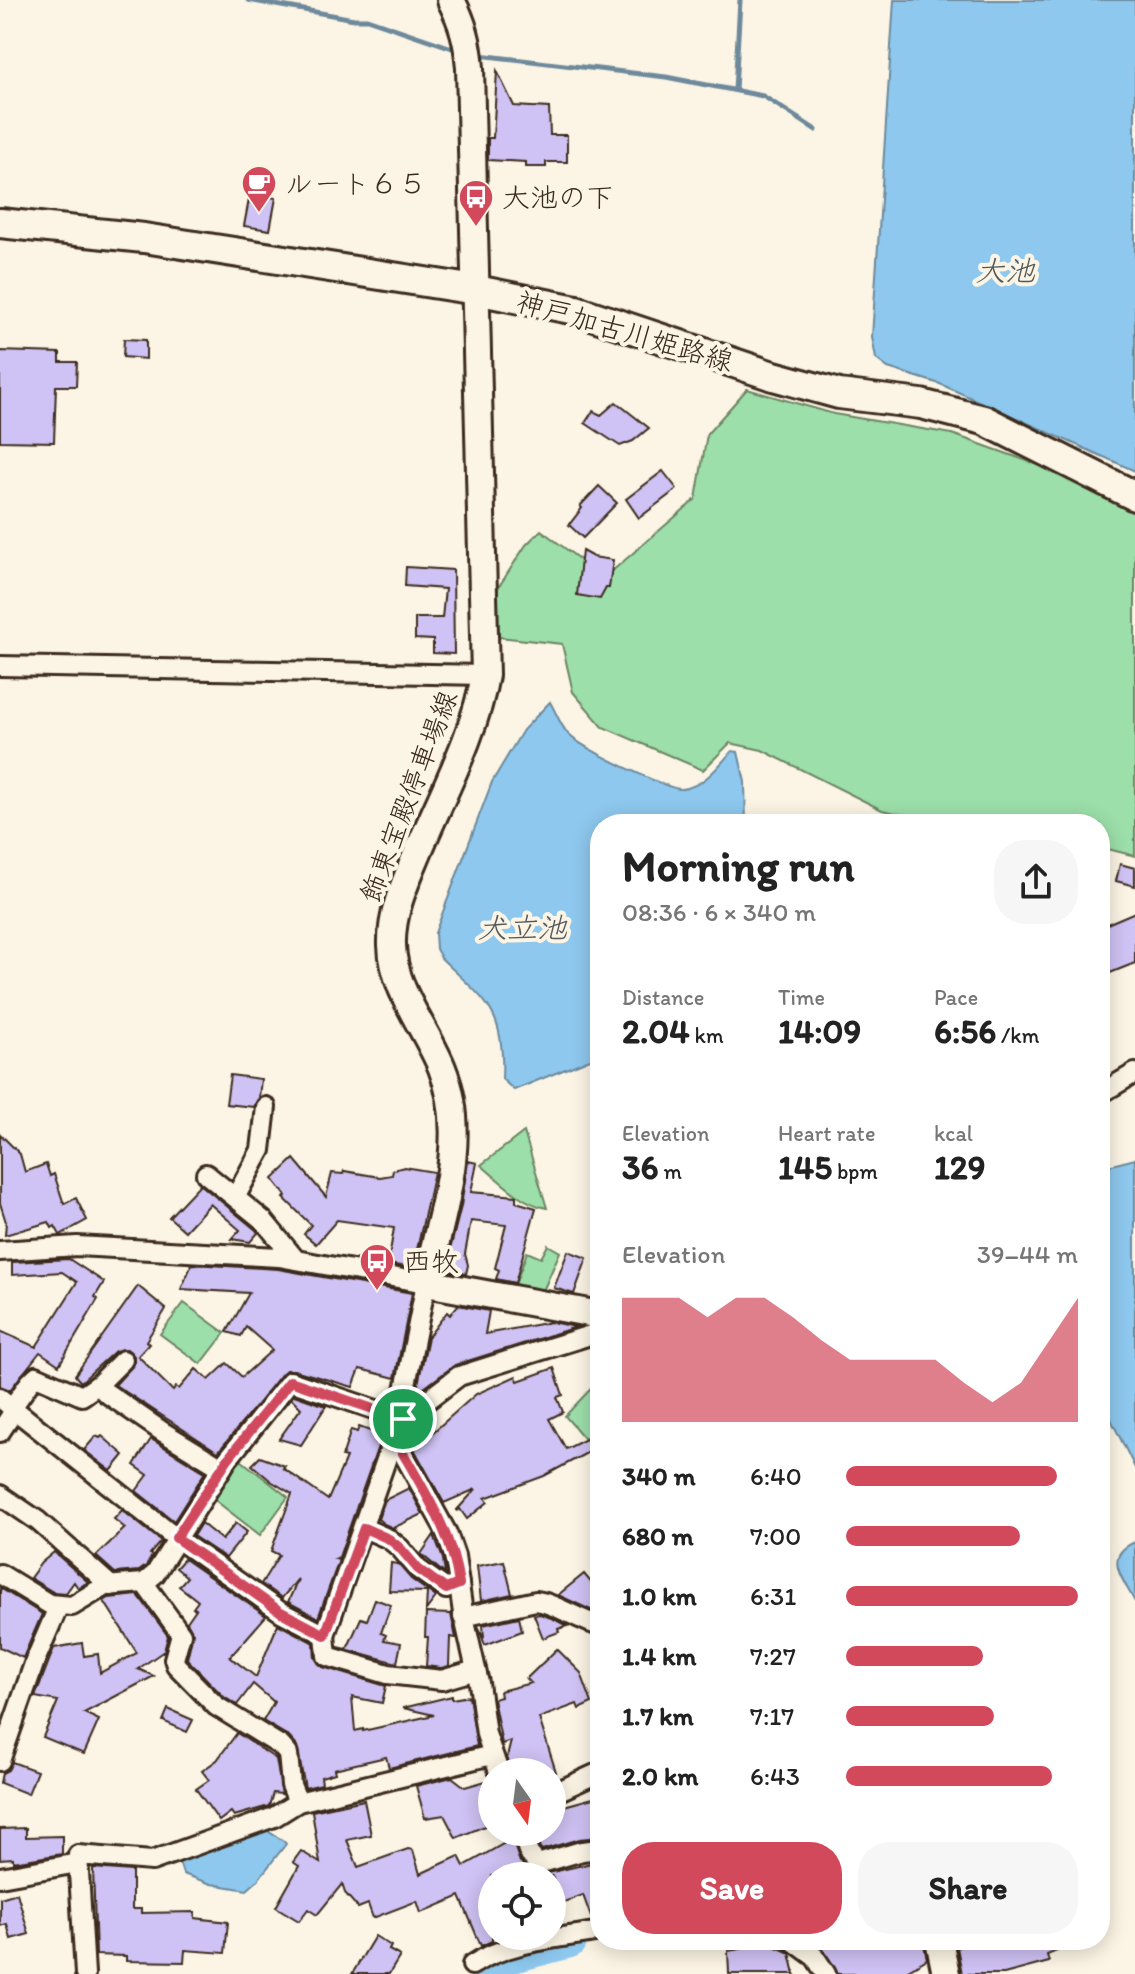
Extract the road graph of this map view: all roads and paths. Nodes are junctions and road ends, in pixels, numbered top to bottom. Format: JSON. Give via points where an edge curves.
{"nodes":[{"id":1,"x":451,"y":0,"type":"edge"},
{"id":2,"x":0,"y":223,"type":"edge"},
{"id":3,"x":476,"y":290,"type":"junction"},
{"id":4,"x":1135,"y":496,"type":"edge"},
{"id":5,"x":0,"y":666,"type":"edge"},
{"id":6,"x":485,"y":675,"type":"junction"},
{"id":7,"x":1135,"y":1073,"type":"edge"},
{"id":8,"x":1110,"y":1088,"type":"edge"},
{"id":9,"x":266,"y":1107,"type":"dead end"},
{"id":10,"x":206,"y":1174,"type":"dead end"},
{"id":11,"x":236,"y":1196,"type":"junction"},
{"id":12,"x":0,"y":1250,"type":"edge"},
{"id":13,"x":296,"y":1260,"type":"junction"},
{"id":14,"x":426,"y":1283,"type":"junction"},
{"id":15,"x":590,"y":1313,"type":"edge"},
{"id":16,"x":590,"y":1335,"type":"edge"},
{"id":17,"x":123,"y":1360,"type":"dead end"},
{"id":18,"x":99,"y":1384,"type":"junction"},
{"id":19,"x":8,"y":1406,"type":"edge"},
{"id":20,"x":403,"y":1419,"type":"junction"},
{"id":21,"x":0,"y":1432,"type":"edge"},
{"id":22,"x":394,"y":1437,"type":"junction"},
{"id":23,"x":222,"y":1468,"type":"junction"},
{"id":24,"x":0,"y":1495,"type":"edge"},
{"id":25,"x":364,"y":1528,"type":"junction"},
{"id":26,"x":176,"y":1538,"type":"junction"},
{"id":27,"x":0,"y":1574,"type":"edge"},
{"id":28,"x":144,"y":1583,"type":"junction"},
{"id":29,"x":459,"y":1584,"type":"junction"},
{"id":30,"x":111,"y":1586,"type":"junction"},
{"id":31,"x":59,"y":1605,"type":"junction"},
{"id":32,"x":463,"y":1617,"type":"junction"},
{"id":33,"x":590,"y":1623,"type":"edge"},
{"id":34,"x":325,"y":1635,"type":"junction"},
{"id":35,"x":476,"y":1670,"type":"junction"},
{"id":36,"x":494,"y":1758,"type":"edge"},
{"id":37,"x":0,"y":1761,"type":"edge"},
{"id":38,"x":478,"y":1767,"type":"edge"},
{"id":39,"x":590,"y":1777,"type":"edge"},
{"id":40,"x":566,"y":1788,"type":"edge"},
{"id":41,"x":298,"y":1802,"type":"junction"},
{"id":42,"x":526,"y":1846,"type":"edge"},
{"id":43,"x":590,"y":1850,"type":"edge"},
{"id":44,"x":78,"y":1863,"type":"junction"},
{"id":45,"x":0,"y":1877,"type":"edge"},
{"id":46,"x":590,"y":1933,"type":"edge"},
{"id":47,"x":807,"y":1950,"type":"edge"},
{"id":48,"x":941,"y":1950,"type":"edge"},
{"id":49,"x":472,"y":1965,"type":"dead end"},
{"id":50,"x":85,"y":1974,"type":"edge"},
{"id":51,"x":826,"y":1974,"type":"edge"},
{"id":52,"x":946,"y":1974,"type":"edge"}],
"edges":[{"from":1,"to":3,"type":"main road","name":"飾東宝殿停車場線","via":[[468,42]]},
{"from":2,"to":3,"type":"main road","name":"神戸加古川姫路線","via":[[144,238]]},
{"from":3,"to":4,"type":"main road","name":"神戸加古川姫路線","via":[[576,310],[839,394],[921,404],[984,420]]},
{"from":3,"to":6,"type":"main road","name":"飾東宝殿停車場線"},
{"from":5,"to":6,"type":"street"},
{"from":6,"to":14,"type":"main road","name":"飾東宝殿停車場線","via":[[473,720],[394,920],[392,947],[399,982],[443,1070],[451,1102],[455,1153]]},
{"from":7,"to":8,"type":"street"},
{"from":9,"to":11,"type":"street","via":[[261,1150]]},
{"from":10,"to":11,"type":"street"},
{"from":11,"to":13,"type":"street"},
{"from":12,"to":13,"type":"street","via":[[77,1246]]},
{"from":13,"to":14,"type":"street"},
{"from":14,"to":15,"type":"main road"},
{"from":14,"to":20,"type":"street"},
{"from":16,"to":20,"type":"street","via":[[459,1376]]},
{"from":17,"to":18,"type":"street"},
{"from":18,"to":19,"type":"street","via":[[82,1396],[36,1376]]},
{"from":18,"to":23,"type":"street"},
{"from":19,"to":21,"type":"street"},
{"from":19,"to":26,"type":"street"},
{"from":20,"to":22,"type":"street"},
{"from":20,"to":23,"type":"street","via":[[290,1381]]},
{"from":22,"to":25,"type":"street"},
{"from":22,"to":29,"type":"street","via":[[447,1533]]},
{"from":23,"to":26,"type":"street"},
{"from":24,"to":30,"type":"street"},
{"from":25,"to":29,"type":"street","via":[[389,1539],[446,1589]]},
{"from":25,"to":34,"type":"street"},
{"from":26,"to":28,"type":"street"},
{"from":26,"to":34,"type":"street","via":[[281,1612]]},
{"from":27,"to":31,"type":"street"},
{"from":28,"to":30,"type":"street"},
{"from":28,"to":41,"type":"street","via":[[181,1634],[176,1665],[216,1706],[281,1746],[288,1754]]},
{"from":29,"to":32,"type":"street"},
{"from":30,"to":31,"type":"street","via":[[72,1606]]},
{"from":31,"to":37,"type":"street"},
{"from":32,"to":33,"type":"street","via":[[536,1601]]},
{"from":32,"to":35,"type":"street"},
{"from":34,"to":35,"type":"street","via":[[327,1656],[388,1674],[442,1680]]},
{"from":35,"to":36,"type":"street"},
{"from":38,"to":41,"type":"street"},
{"from":39,"to":40,"type":"street"},
{"from":41,"to":44,"type":"street","via":[[274,1817],[152,1861],[78,1855]]},
{"from":42,"to":43,"type":"street","via":[[538,1864]]},
{"from":44,"to":45,"type":"street"},
{"from":44,"to":50,"type":"street"},
{"from":46,"to":49,"type":"street","via":[[517,1947]]},
{"from":47,"to":51,"type":"street"},
{"from":48,"to":52,"type":"main road"}]}
